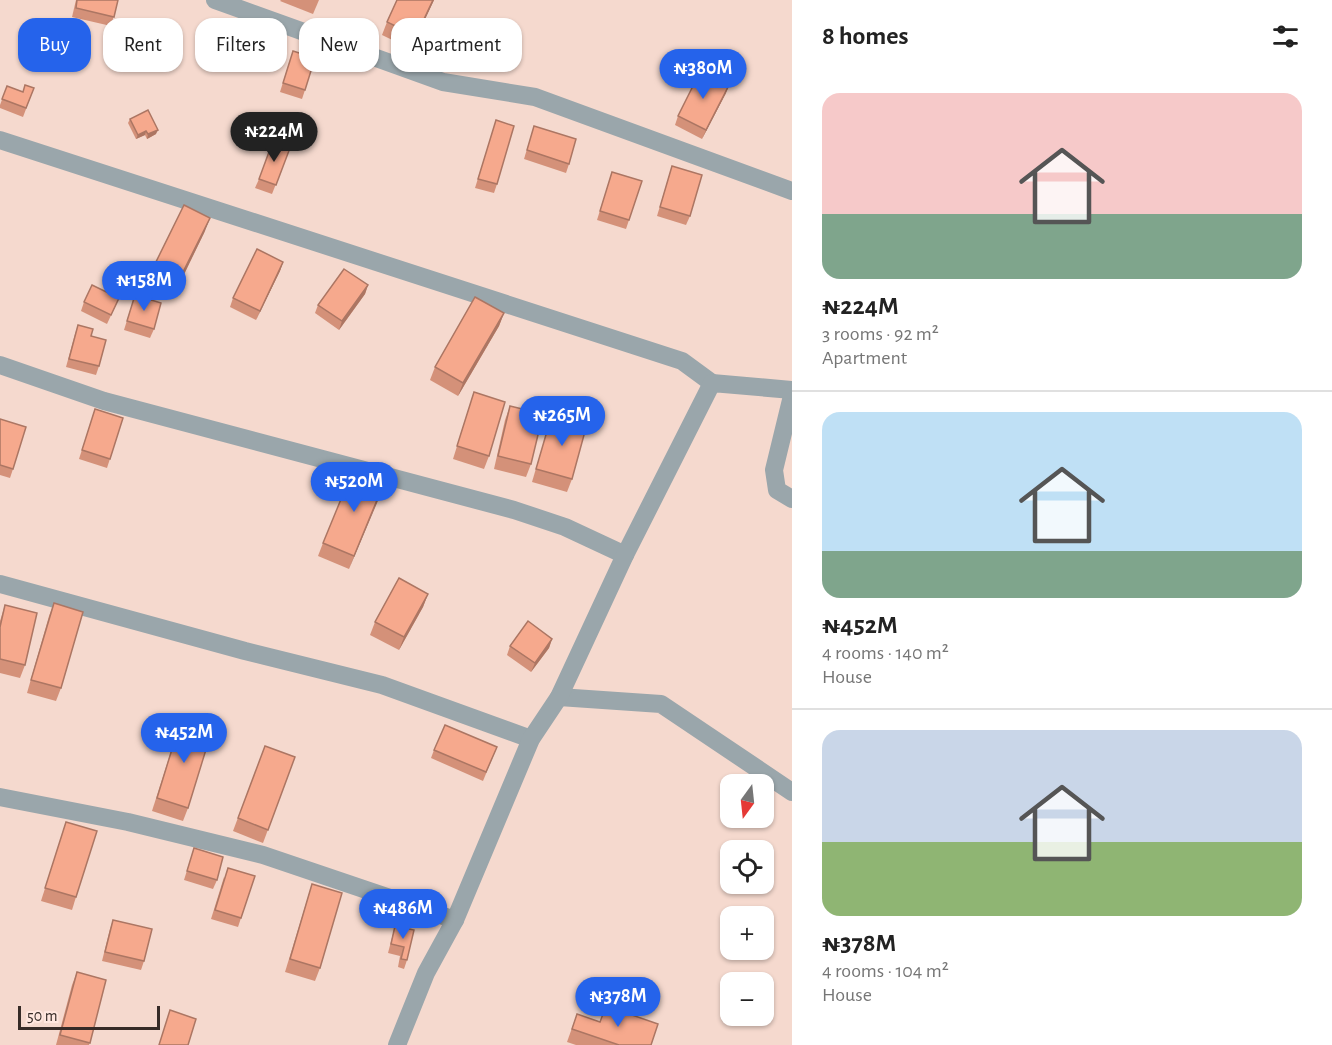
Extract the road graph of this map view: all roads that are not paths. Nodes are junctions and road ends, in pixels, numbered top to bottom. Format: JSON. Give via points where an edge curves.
{"nodes":[{"id":1,"x":215,"y":0,"type":"edge"},
{"id":2,"x":0,"y":140,"type":"edge"},
{"id":3,"x":792,"y":191,"type":"edge"},
{"id":4,"x":0,"y":365,"type":"edge"},
{"id":5,"x":712,"y":383,"type":"junction"},
{"id":6,"x":792,"y":390,"type":"edge"},
{"id":7,"x":792,"y":396,"type":"edge"},
{"id":8,"x":792,"y":499,"type":"edge"},
{"id":9,"x":625,"y":555,"type":"junction"},
{"id":10,"x":0,"y":584,"type":"edge"},
{"id":11,"x":559,"y":697,"type":"junction"},
{"id":12,"x":531,"y":739,"type":"junction"},
{"id":13,"x":792,"y":792,"type":"edge"},
{"id":14,"x":0,"y":797,"type":"edge"},
{"id":15,"x":455,"y":920,"type":"junction"},
{"id":16,"x":397,"y":1045,"type":"edge"}],
"edges":[{"from":1,"to":3,"type":"street","via":[[443,82],[535,98]]},
{"from":2,"to":5,"type":"street","via":[[682,361]]},
{"from":4,"to":9,"type":"street","via":[[104,401],[513,510],[565,527]]},
{"from":5,"to":6,"type":"street"},
{"from":5,"to":9,"type":"street"},
{"from":7,"to":8,"type":"street","via":[[774,470],[777,490]]},
{"from":9,"to":11,"type":"street"},
{"from":10,"to":12,"type":"street","via":[[382,685]]},
{"from":11,"to":12,"type":"street"},
{"from":11,"to":13,"type":"street","via":[[661,704]]},
{"from":12,"to":15,"type":"street"},
{"from":14,"to":15,"type":"street","via":[[128,822],[263,855]]},
{"from":15,"to":16,"type":"street","via":[[426,973]]}]}
